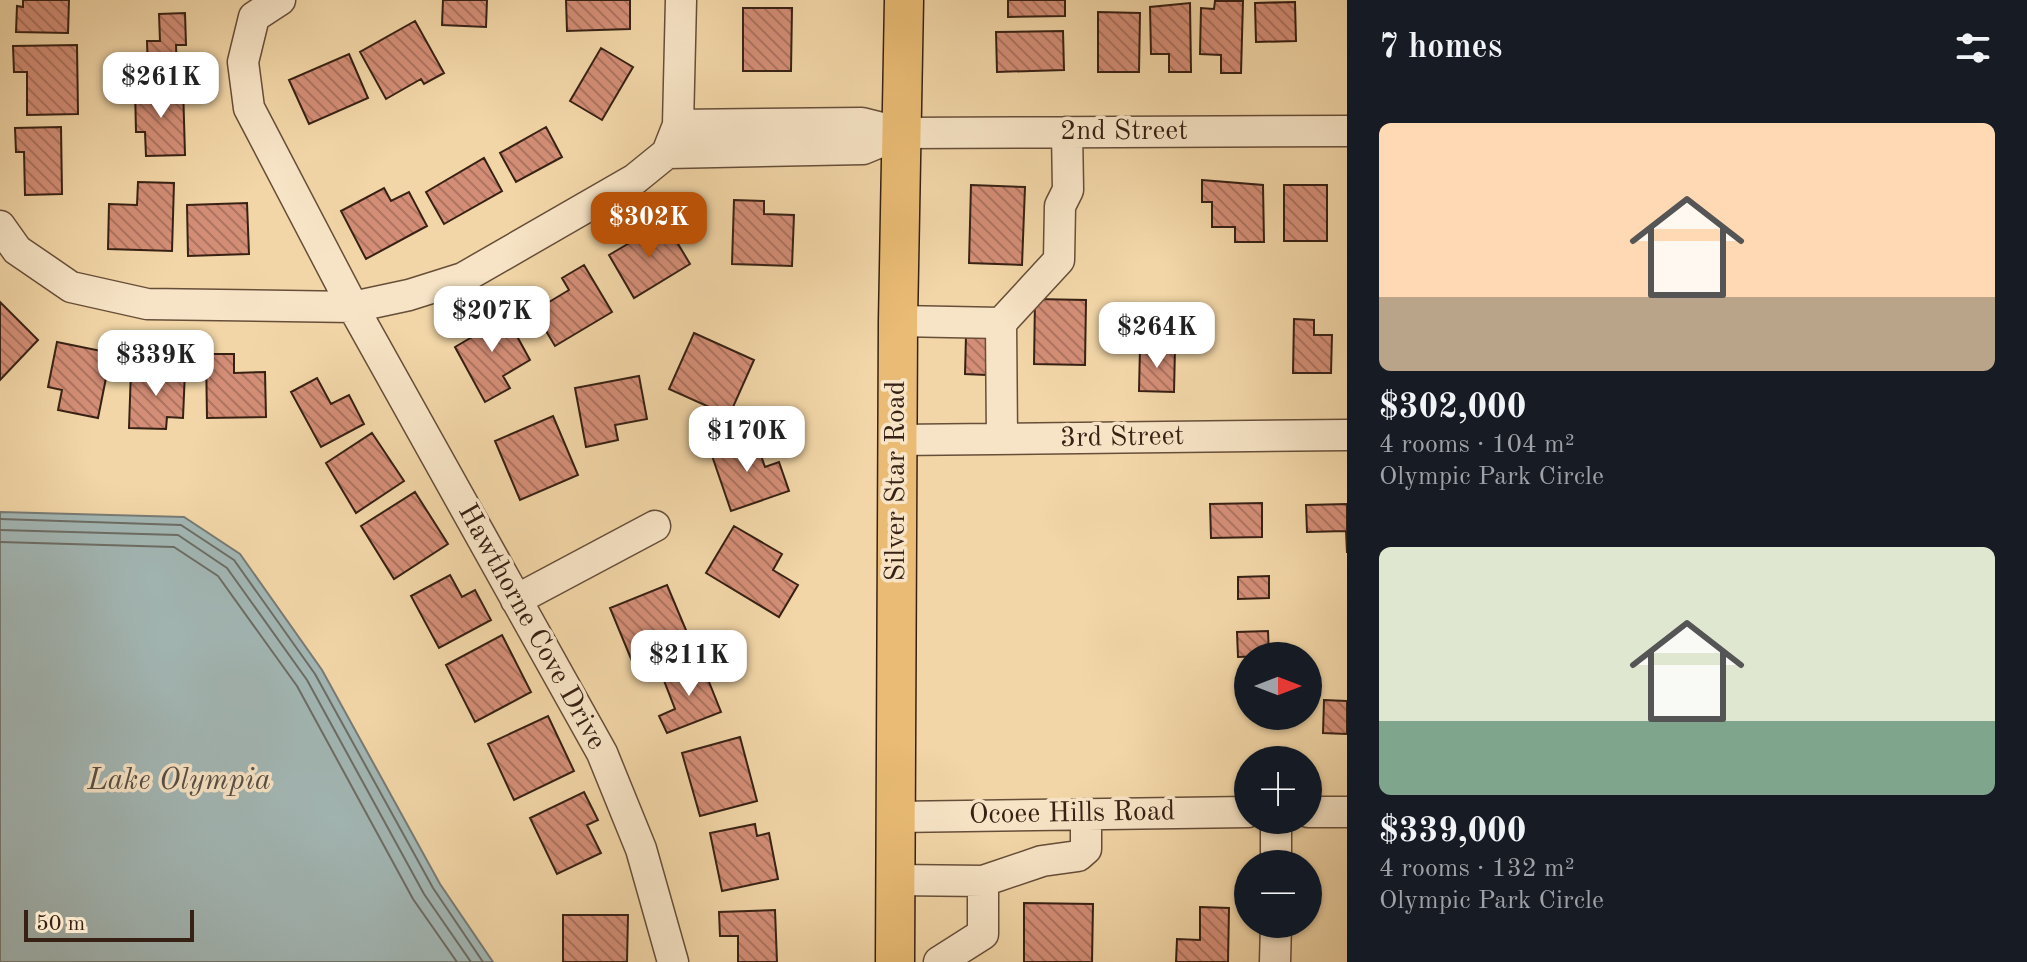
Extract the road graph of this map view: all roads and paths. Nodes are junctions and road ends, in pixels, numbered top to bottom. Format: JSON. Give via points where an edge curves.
{"nodes":[{"id":1,"x":280,"y":0,"type":"edge"},
{"id":2,"x":681,"y":0,"type":"edge"},
{"id":3,"x":904,"y":0,"type":"edge"},
{"id":4,"x":678,"y":125,"type":"junction"},
{"id":5,"x":1347,"y":131,"type":"edge"},
{"id":6,"x":1067,"y":132,"type":"junction"},
{"id":7,"x":902,"y":133,"type":"junction"},
{"id":8,"x":667,"y":153,"type":"junction"},
{"id":9,"x":0,"y":226,"type":"edge"},
{"id":10,"x":353,"y":307,"type":"junction"},
{"id":11,"x":898,"y":321,"type":"junction"},
{"id":12,"x":1001,"y":323,"type":"junction"},
{"id":13,"x":1347,"y":435,"type":"edge"},
{"id":14,"x":1002,"y":439,"type":"junction"},
{"id":15,"x":897,"y":440,"type":"junction"},
{"id":16,"x":655,"y":526,"type":"dead end"},
{"id":17,"x":516,"y":600,"type":"junction"},
{"id":18,"x":1234,"y":812,"type":"edge"},
{"id":19,"x":1322,"y":812,"type":"edge"},
{"id":20,"x":1347,"y":812,"type":"edge"},
{"id":21,"x":1086,"y":814,"type":"junction"},
{"id":22,"x":896,"y":817,"type":"junction"},
{"id":23,"x":896,"y":880,"type":"junction"},
{"id":24,"x":983,"y":881,"type":"junction"},
{"id":25,"x":1276,"y":938,"type":"edge"},
{"id":26,"x":673,"y":962,"type":"edge"},
{"id":27,"x":895,"y":962,"type":"edge"},
{"id":28,"x":939,"y":962,"type":"edge"},
{"id":29,"x":1275,"y":962,"type":"edge"}],
"edges":[{"from":1,"to":10,"type":"street","name":"Hawthorne Cove Drive","via":[[254,17],[243,62],[249,108]]},
{"from":2,"to":4,"type":"street"},
{"from":3,"to":7,"type":"main road","name":"Silver Star Road"},
{"from":4,"to":7,"type":"street","via":[[862,123]]},
{"from":4,"to":8,"type":"street"},
{"from":5,"to":6,"type":"street","name":"2nd Street"},
{"from":6,"to":7,"type":"street","name":"2nd Street"},
{"from":6,"to":12,"type":"street","via":[[1068,190],[1060,206],[1059,260]]},
{"from":7,"to":8,"type":"street","via":[[863,149]]},
{"from":7,"to":11,"type":"main road","name":"Silver Star Road"},
{"from":8,"to":10,"type":"street","via":[[635,179],[463,278]]},
{"from":9,"to":10,"type":"street","via":[[17,250],[71,287],[147,304]]},
{"from":10,"to":17,"type":"street","name":"Hawthorne Cove Drive"},
{"from":11,"to":12,"type":"street"},
{"from":11,"to":15,"type":"main road","name":"Silver Star Road"},
{"from":12,"to":14,"type":"street"},
{"from":13,"to":14,"type":"street","name":"3rd Street"},
{"from":14,"to":15,"type":"street","name":"3rd Street"},
{"from":15,"to":22,"type":"main road","name":"Silver Star Road"},
{"from":16,"to":17,"type":"street"},
{"from":17,"to":26,"type":"street","name":"Hawthorne Cove Drive","via":[[602,753],[641,849]]},
{"from":18,"to":21,"type":"street","name":"Ocoee Hills Road"},
{"from":19,"to":20,"type":"street"},
{"from":21,"to":22,"type":"street","name":"Ocoee Hills Road"},
{"from":21,"to":24,"type":"street","via":[[1086,849],[1078,856],[1042,861]]},
{"from":22,"to":23,"type":"main road","name":"Silver Star Road"},
{"from":23,"to":24,"type":"street"},
{"from":23,"to":27,"type":"main road","name":"Silver Star Road"},
{"from":24,"to":28,"type":"street","via":[[983,934]]},
{"from":25,"to":29,"type":"street"}]}
